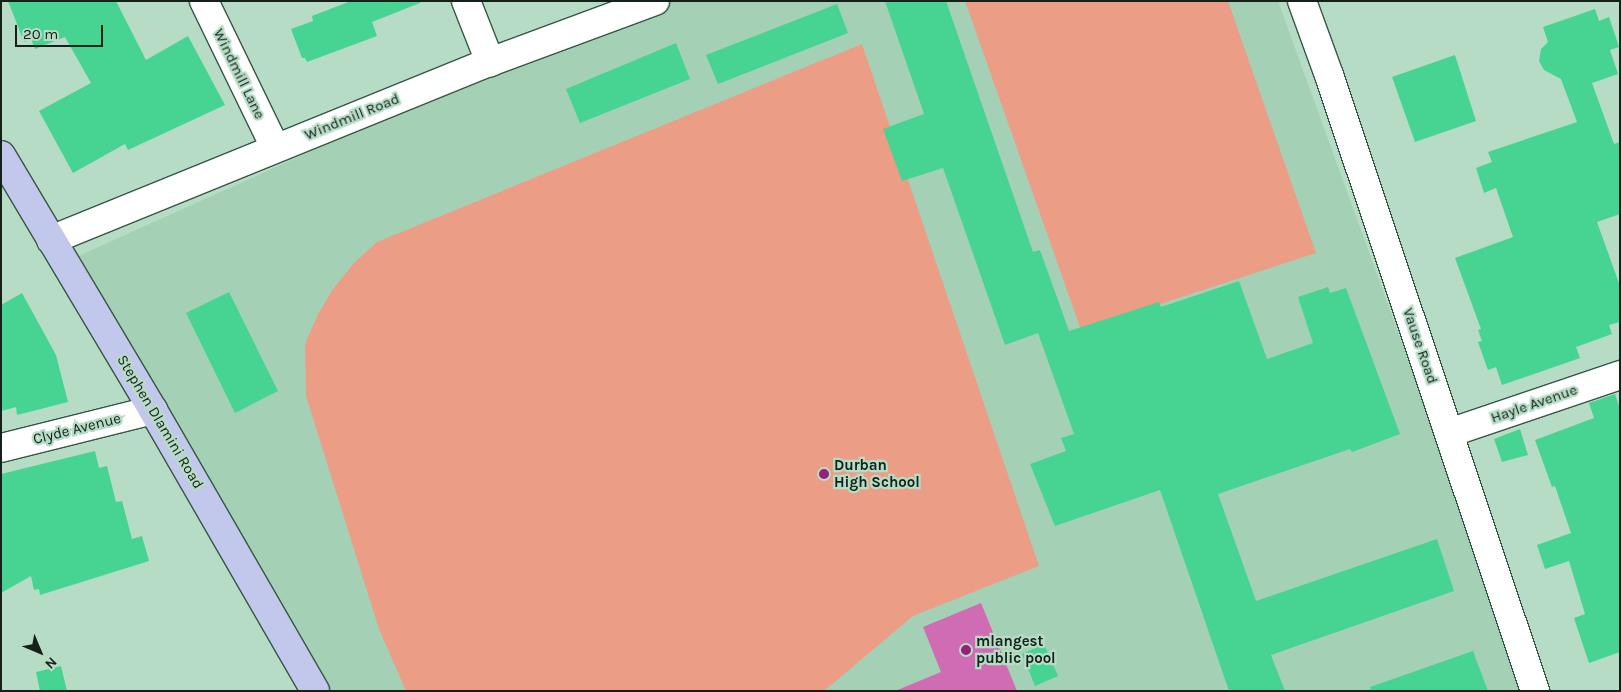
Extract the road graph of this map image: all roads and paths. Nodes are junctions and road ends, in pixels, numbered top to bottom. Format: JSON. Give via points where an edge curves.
{"nodes":[{"id":1,"x":204,"y":1,"type":"edge"},
{"id":2,"x":466,"y":1,"type":"edge"},
{"id":3,"x":655,"y":1,"type":"edge"},
{"id":4,"x":1302,"y":1,"type":"edge"},
{"id":5,"x":490,"y":62,"type":"junction"},
{"id":6,"x":275,"y":148,"type":"junction"},
{"id":7,"x":1,"y":155,"type":"edge"},
{"id":8,"x":51,"y":240,"type":"junction"},
{"id":9,"x":1620,"y":375,"type":"edge"},
{"id":10,"x":153,"y":410,"type":"junction"},
{"id":11,"x":1449,"y":433,"type":"junction"},
{"id":12,"x":1,"y":448,"type":"edge"},
{"id":13,"x":315,"y":691,"type":"edge"},
{"id":14,"x":1535,"y":691,"type":"edge"}],
"edges":[{"from":1,"to":6,"type":"street","name":"Windmill Lane"},
{"from":2,"to":5,"type":"street"},
{"from":3,"to":5,"type":"street","name":"Windmill Road"},
{"from":4,"to":11,"type":"street","name":"Vause Road"},
{"from":5,"to":6,"type":"street","name":"Windmill Road"},
{"from":6,"to":8,"type":"street","name":"Windmill Road"},
{"from":7,"to":8,"type":"main road","name":"Stephen Dlamini Road"},
{"from":8,"to":10,"type":"main road","name":"Stephen Dlamini Road"},
{"from":9,"to":11,"type":"street","name":"Hayle Avenue"},
{"from":10,"to":12,"type":"street","name":"Clyde Avenue"},
{"from":10,"to":13,"type":"main road","name":"Stephen Dlamini Road"},
{"from":11,"to":14,"type":"street","name":"Vause Road"}]}
